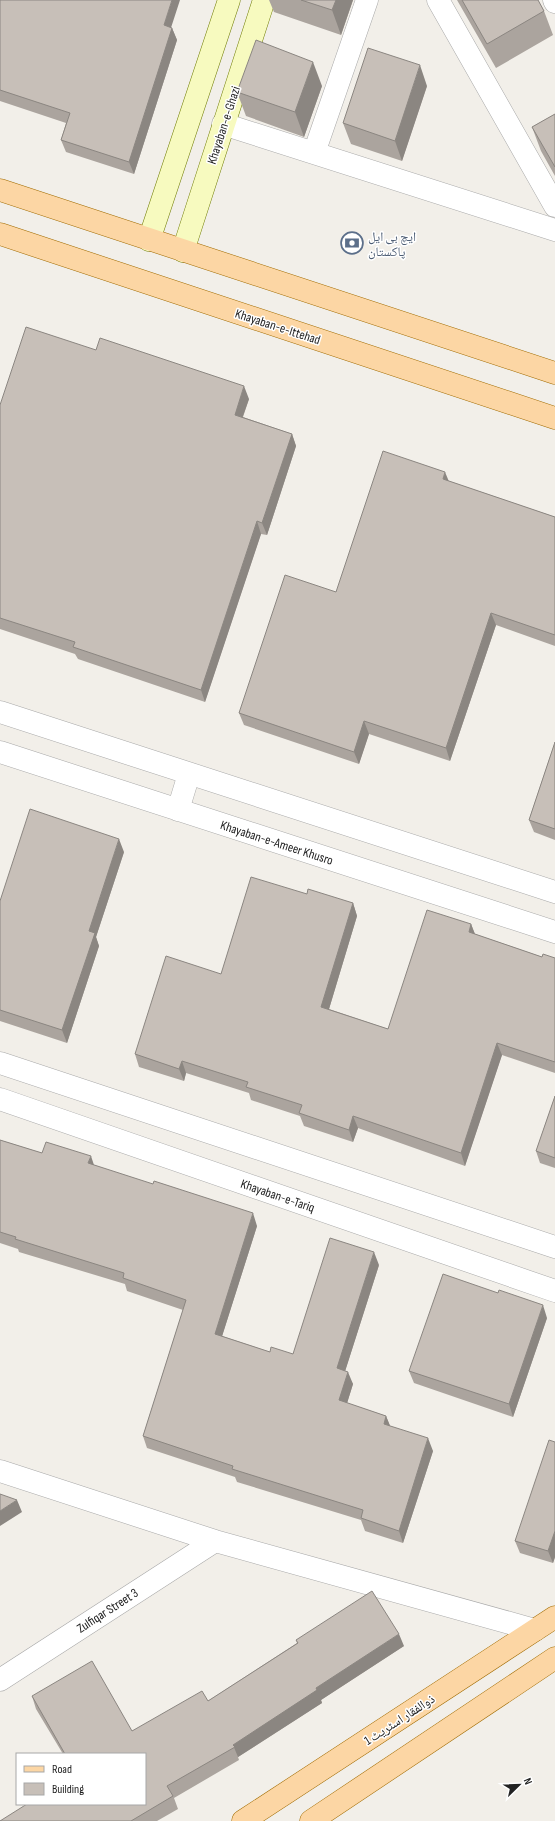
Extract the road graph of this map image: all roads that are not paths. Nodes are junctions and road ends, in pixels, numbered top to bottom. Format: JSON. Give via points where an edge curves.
{"nodes":[{"id":1,"x":228,"y":0,"type":"edge"},
{"id":2,"x":264,"y":0,"type":"edge"},
{"id":3,"x":367,"y":0,"type":"edge"},
{"id":4,"x":438,"y":0,"type":"edge"},
{"id":5,"x":223,"y":124,"type":"junction"},
{"id":6,"x":314,"y":153,"type":"junction"},
{"id":7,"x":0,"y":190,"type":"edge"},
{"id":8,"x":555,"y":206,"type":"edge"},
{"id":9,"x":555,"y":230,"type":"edge"},
{"id":10,"x":0,"y":234,"type":"edge"},
{"id":11,"x":149,"y":240,"type":"junction"},
{"id":12,"x":183,"y":251,"type":"junction"},
{"id":13,"x":555,"y":373,"type":"edge"},
{"id":14,"x":555,"y":418,"type":"edge"},
{"id":15,"x":0,"y":712,"type":"edge"},
{"id":16,"x":0,"y":752,"type":"edge"},
{"id":17,"x":190,"y":774,"type":"junction"},
{"id":18,"x":178,"y":810,"type":"junction"},
{"id":19,"x":555,"y":892,"type":"edge"},
{"id":20,"x":555,"y":932,"type":"edge"},
{"id":21,"x":0,"y":1063,"type":"edge"},
{"id":22,"x":0,"y":1099,"type":"edge"},
{"id":23,"x":555,"y":1247,"type":"edge"},
{"id":24,"x":555,"y":1291,"type":"edge"},
{"id":25,"x":0,"y":1471,"type":"edge"},
{"id":26,"x":215,"y":1541,"type":"junction"},
{"id":27,"x":555,"y":1616,"type":"edge"},
{"id":28,"x":535,"y":1630,"type":"junction"},
{"id":29,"x":555,"y":1658,"type":"edge"},
{"id":30,"x":0,"y":1680,"type":"edge"},
{"id":31,"x":243,"y":1821,"type":"edge"},
{"id":32,"x":311,"y":1821,"type":"edge"}],
"edges":[{"from":1,"to":11,"type":"street"},
{"from":2,"to":5,"type":"street","name":"Khayaban-e-Ghazi"},
{"from":3,"to":6,"type":"street"},
{"from":4,"to":8,"type":"street"},
{"from":5,"to":6,"type":"street"},
{"from":5,"to":12,"type":"street","name":"Khayaban-e-Ghazi"},
{"from":6,"to":9,"type":"street"},
{"from":7,"to":11,"type":"main road"},
{"from":10,"to":14,"type":"main road","name":"Khayaban-e-Ittehad"},
{"from":11,"to":12,"type":"main road"},
{"from":12,"to":13,"type":"main road"},
{"from":15,"to":17,"type":"street"},
{"from":16,"to":18,"type":"street","name":"Khayaban-e-Ameer Khusro"},
{"from":17,"to":18,"type":"street"},
{"from":17,"to":19,"type":"street"},
{"from":18,"to":20,"type":"street","name":"Khayaban-e-Ameer Khusro"},
{"from":21,"to":23,"type":"street"},
{"from":22,"to":24,"type":"street","name":"Khayaban-e-Tariq"},
{"from":25,"to":26,"type":"street"},
{"from":26,"to":28,"type":"street"},
{"from":26,"to":30,"type":"street","name":"Zulfiqar Street 3"},
{"from":27,"to":28,"type":"main road","name":"ذوالفقار اسٹریٹ 1"},
{"from":28,"to":31,"type":"main road","name":"ذوالفقار اسٹریٹ 1"},
{"from":29,"to":32,"type":"main road"}]}
